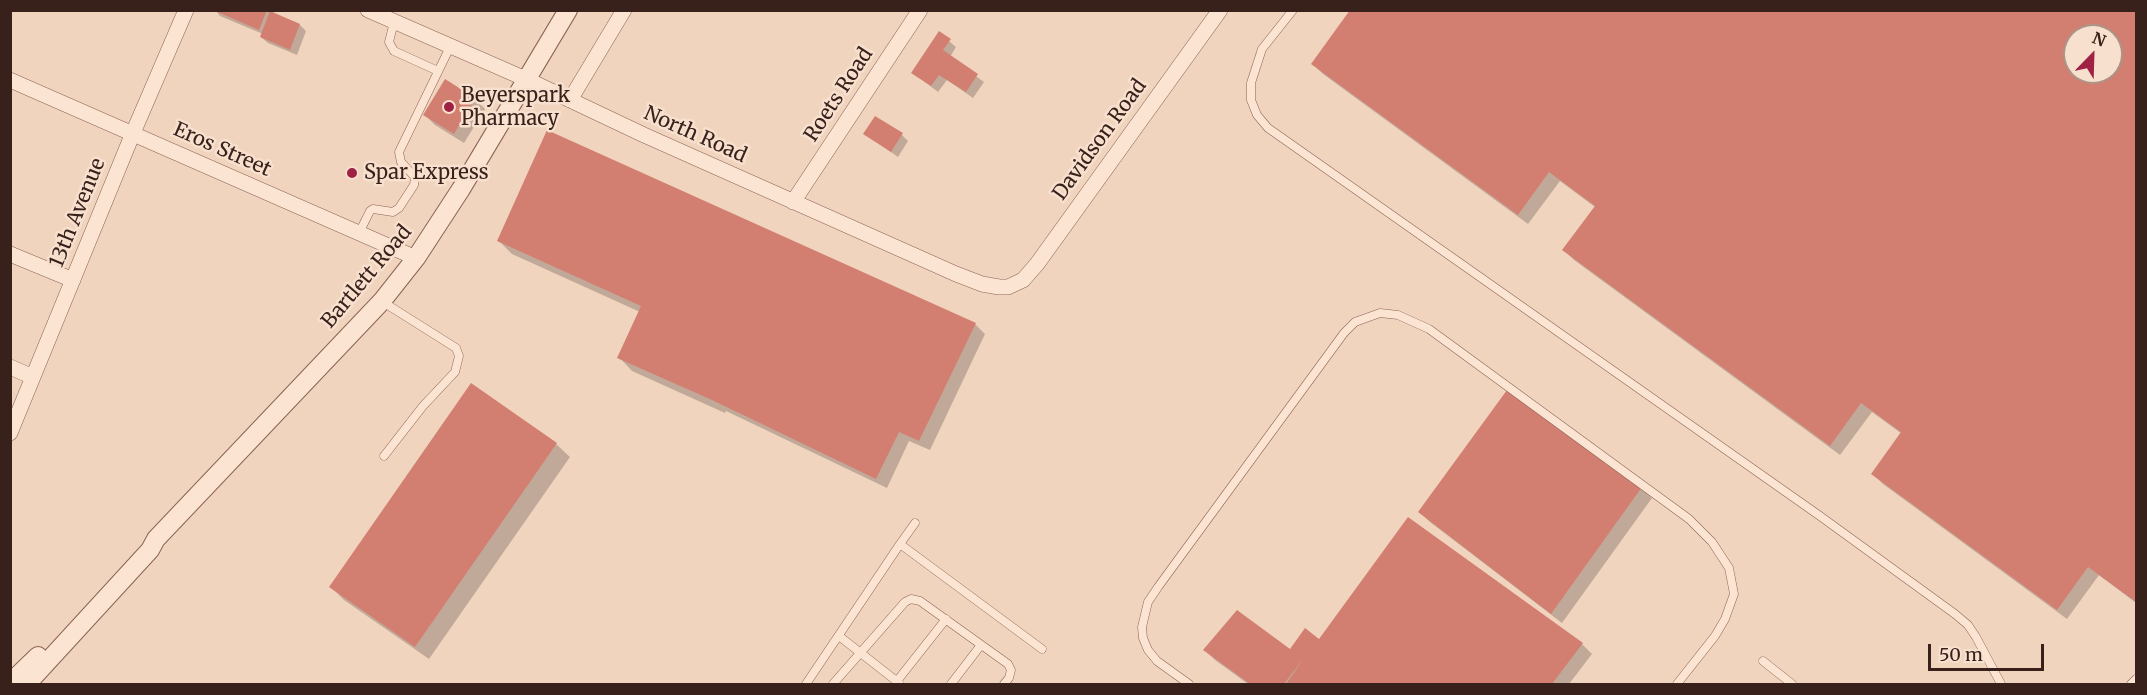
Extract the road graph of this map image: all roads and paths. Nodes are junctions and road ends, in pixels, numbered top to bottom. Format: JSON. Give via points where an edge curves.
{"nodes":[{"id":1,"x":186,"y":10,"type":"edge"},
{"id":2,"x":368,"y":10,"type":"edge"},
{"id":3,"x":568,"y":10,"type":"edge"},
{"id":4,"x":624,"y":10,"type":"edge"},
{"id":5,"x":920,"y":10,"type":"edge"},
{"id":6,"x":1220,"y":10,"type":"edge"},
{"id":7,"x":1293,"y":10,"type":"edge"},
{"id":8,"x":394,"y":22,"type":"junction"},
{"id":9,"x":450,"y":47,"type":"junction"},
{"id":10,"x":438,"y":71,"type":"junction"},
{"id":11,"x":10,"y":80,"type":"edge"},
{"id":12,"x":528,"y":80,"type":"junction"},
{"id":13,"x":570,"y":100,"type":"junction"},
{"id":14,"x":133,"y":133,"type":"junction"},
{"id":15,"x":794,"y":202,"type":"junction"},
{"id":16,"x":359,"y":233,"type":"junction"},
{"id":17,"x":10,"y":254,"type":"edge"},
{"id":18,"x":416,"y":258,"type":"junction"},
{"id":19,"x":73,"y":280,"type":"junction"},
{"id":20,"x":1008,"y":287,"type":"joint"},
{"id":21,"x":382,"y":301,"type":"junction"},
{"id":22,"x":10,"y":367,"type":"edge"},
{"id":23,"x":33,"y":377,"type":"junction"},
{"id":24,"x":11,"y":431,"type":"edge"},
{"id":25,"x":384,"y":456,"type":"dead end"},
{"id":26,"x":915,"y":523,"type":"dead end"},
{"id":27,"x":156,"y":539,"type":"junction"},
{"id":28,"x":900,"y":544,"type":"junction"},
{"id":29,"x":946,"y":618,"type":"junction"},
{"id":30,"x":839,"y":636,"type":"junction"},
{"id":31,"x":981,"y":645,"type":"junction"},
{"id":32,"x":1042,"y":649,"type":"dead end"},
{"id":33,"x":861,"y":653,"type":"junction"},
{"id":34,"x":1763,"y":662,"type":"dead end"},
{"id":35,"x":2136,"y":679,"type":"edge"},
{"id":36,"x":10,"y":683,"type":"edge"},
{"id":37,"x":899,"y":683,"type":"edge"},
{"id":38,"x":27,"y":684,"type":"edge"},
{"id":39,"x":806,"y":684,"type":"edge"},
{"id":40,"x":833,"y":684,"type":"edge"},
{"id":41,"x":951,"y":684,"type":"edge"},
{"id":42,"x":1004,"y":684,"type":"edge"},
{"id":43,"x":1189,"y":684,"type":"edge"},
{"id":44,"x":1677,"y":684,"type":"edge"},
{"id":45,"x":1792,"y":684,"type":"edge"},
{"id":46,"x":2001,"y":684,"type":"edge"},
{"id":47,"x":2132,"y":684,"type":"edge"}],
"edges":[{"from":1,"to":14,"type":"street","name":"13th Avenue"},
{"from":2,"to":8,"type":"street","name":"North Road"},
{"from":3,"to":12,"type":"street","name":"Bartlett Road"},
{"from":4,"to":13,"type":"street"},
{"from":5,"to":15,"type":"street","name":"Roets Road"},
{"from":6,"to":20,"type":"street","name":"Davidson Road","via":[[1037,264],[1023,280]]},
{"from":7,"to":46,"type":"lane","via":[[1262,49],[1251,83],[1251,100],[1257,116],[1268,128],[1955,614],[1976,637]]},
{"from":8,"to":9,"type":"street","name":"North Road"},
{"from":8,"to":10,"type":"lane","via":[[389,42],[394,51]]},
{"from":9,"to":10,"type":"lane"},
{"from":9,"to":12,"type":"street","name":"North Road"},
{"from":10,"to":16,"type":"lane","via":[[399,152],[401,162],[415,177],[414,185],[393,212],[370,211]]},
{"from":11,"to":14,"type":"street","name":"Eros Street"},
{"from":12,"to":13,"type":"street","name":"North Road"},
{"from":12,"to":18,"type":"street","name":"Bartlett Road"},
{"from":13,"to":15,"type":"street","name":"North Road"},
{"from":14,"to":16,"type":"street","name":"Eros Street"},
{"from":14,"to":19,"type":"street","name":"13th Avenue"},
{"from":15,"to":20,"type":"street","name":"North Road","via":[[956,274],[982,284]]},
{"from":16,"to":18,"type":"street","name":"Eros Street"},
{"from":17,"to":19,"type":"street"},
{"from":18,"to":21,"type":"street","name":"Bartlett Road"},
{"from":19,"to":23,"type":"street","name":"13th Avenue"},
{"from":21,"to":25,"type":"lane","via":[[456,348],[459,356],[455,372]]},
{"from":21,"to":27,"type":"street","name":"Bartlett Road"},
{"from":22,"to":23,"type":"street"},
{"from":23,"to":24,"type":"street","name":"13th Avenue"},
{"from":26,"to":28,"type":"lane"},
{"from":27,"to":36,"type":"street","name":"Bartlett Road","via":[[145,545]]},
{"from":27,"to":38,"type":"street","name":"Bartlett Road"},
{"from":28,"to":30,"type":"lane"},
{"from":28,"to":32,"type":"lane"},
{"from":29,"to":31,"type":"lane"},
{"from":29,"to":33,"type":"lane","via":[[911,599]]},
{"from":29,"to":37,"type":"lane"},
{"from":30,"to":33,"type":"lane"},
{"from":30,"to":39,"type":"lane"},
{"from":31,"to":41,"type":"lane"},
{"from":31,"to":42,"type":"lane","via":[[1008,664],[1011,670]]},
{"from":33,"to":37,"type":"lane"},
{"from":33,"to":40,"type":"lane"},
{"from":34,"to":45,"type":"lane"},
{"from":35,"to":47,"type":"lane"},
{"from":43,"to":44,"type":"lane","via":[[1157,662],[1148,650],[1142,627],[1148,602],[1344,333],[1355,322],[1380,313],[1398,315],[1429,328],[1689,519],[1712,542],[1729,568],[1734,594],[1715,636]]}]}
